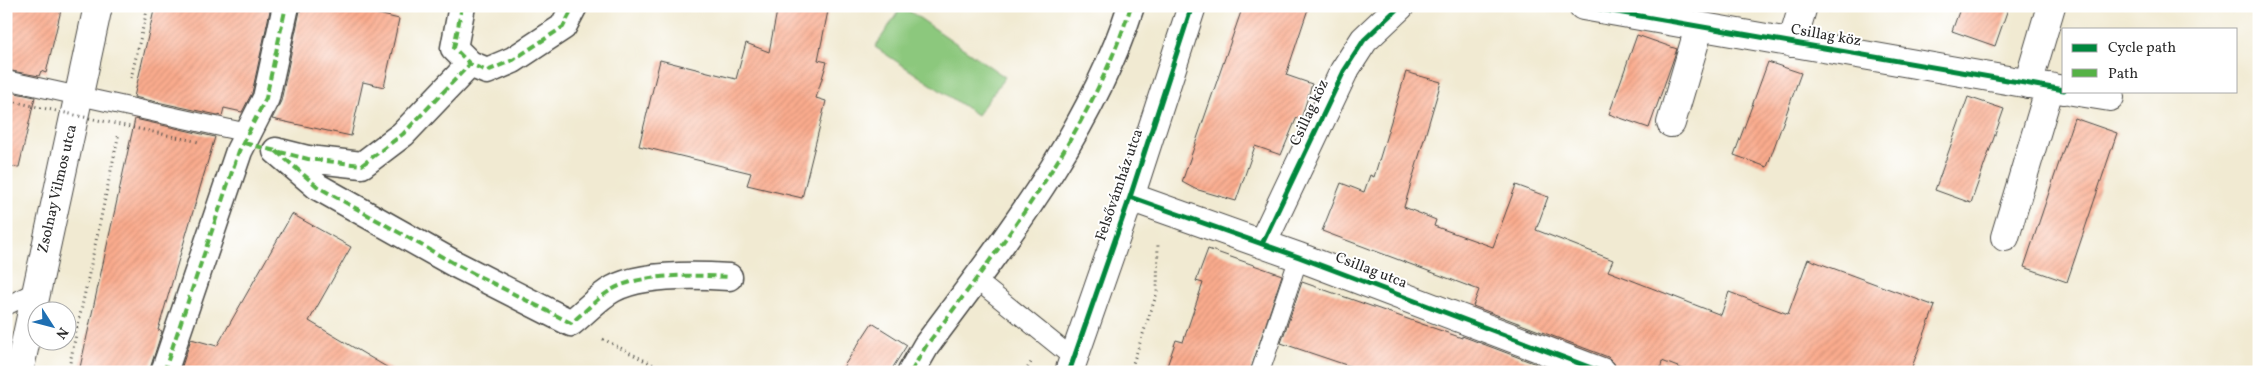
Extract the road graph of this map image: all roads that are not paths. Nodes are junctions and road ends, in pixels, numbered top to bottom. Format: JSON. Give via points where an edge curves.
{"nodes":[{"id":1,"x":98,"y":6,"type":"edge"},
{"id":2,"x":286,"y":6,"type":"edge"},
{"id":3,"x":462,"y":6,"type":"edge"},
{"id":4,"x":574,"y":6,"type":"edge"},
{"id":5,"x":1131,"y":6,"type":"edge"},
{"id":6,"x":1192,"y":6,"type":"edge"},
{"id":7,"x":1400,"y":6,"type":"edge"},
{"id":8,"x":1583,"y":6,"type":"edge"},
{"id":9,"x":1803,"y":6,"type":"edge"},
{"id":10,"x":2051,"y":6,"type":"edge"},
{"id":11,"x":1698,"y":28,"type":"junction"},
{"id":12,"x":1792,"y":43,"type":"junction"},
{"id":13,"x":470,"y":64,"type":"junction"},
{"id":14,"x":6,"y":80,"type":"edge"},
{"id":15,"x":2054,"y":88,"type":"edge"},
{"id":16,"x":2076,"y":92,"type":"edge"},
{"id":17,"x":79,"y":97,"type":"junction"},
{"id":18,"x":2110,"y":98,"type":"dead end"},
{"id":19,"x":1671,"y":123,"type":"dead end"},
{"id":20,"x":246,"y":138,"type":"junction"},
{"id":21,"x":276,"y":151,"type":"junction"},
{"id":22,"x":1130,"y":197,"type":"junction"},
{"id":23,"x":2005,"y":237,"type":"dead end"},
{"id":24,"x":1262,"y":244,"type":"junction"},
{"id":25,"x":1299,"y":257,"type":"junction"},
{"id":26,"x":729,"y":277,"type":"dead end"},
{"id":27,"x":975,"y":279,"type":"junction"},
{"id":28,"x":36,"y":291,"type":"junction"},
{"id":29,"x":6,"y":306,"type":"edge"},
{"id":30,"x":1071,"y":365,"type":"edge"},
{"id":31,"x":19,"y":372,"type":"edge"},
{"id":32,"x":164,"y":372,"type":"edge"},
{"id":33,"x":911,"y":372,"type":"edge"},
{"id":34,"x":1260,"y":372,"type":"edge"},
{"id":35,"x":1602,"y":372,"type":"edge"}],
"edges":[{"from":1,"to":17,"type":"street","name":"Zsolnay Vilmos utca"},
{"from":2,"to":20,"type":"street","via":[[266,98]]},
{"from":3,"to":13,"type":"street","via":[[454,48]]},
{"from":4,"to":13,"type":"street","via":[[563,27],[513,60],[488,71]]},
{"from":5,"to":27,"type":"street","via":[[1093,100],[1040,192]]},
{"from":6,"to":22,"type":"street","name":"Felsővámház utca"},
{"from":7,"to":24,"type":"street","name":"Csillag köz","via":[[1364,40],[1344,71]]},
{"from":8,"to":11,"type":"street","name":"Csillag köz"},
{"from":9,"to":12,"type":"street"},
{"from":10,"to":15,"type":"street"},
{"from":11,"to":12,"type":"street","name":"Csillag köz"},
{"from":11,"to":19,"type":"street"},
{"from":12,"to":15,"type":"street","name":"Csillag köz"},
{"from":13,"to":21,"type":"street","via":[[403,134],[362,165],[308,160]]},
{"from":14,"to":17,"type":"lane"},
{"from":15,"to":23,"type":"street"},
{"from":16,"to":18,"type":"street","name":"Csillag köz"},
{"from":17,"to":20,"type":"lane"},
{"from":17,"to":28,"type":"street","name":"Zsolnay Vilmos utca"},
{"from":20,"to":21,"type":"street"},
{"from":20,"to":32,"type":"street"},
{"from":21,"to":26,"type":"street","via":[[318,187],[455,264],[571,323],[614,289],[646,279],[699,275]]},
{"from":22,"to":24,"type":"street","name":"Csillag utca"},
{"from":22,"to":30,"type":"street","name":"Felsővámház utca"},
{"from":24,"to":25,"type":"street","name":"Csillag utca"},
{"from":25,"to":34,"type":"lane"},
{"from":25,"to":35,"type":"street","name":"Csillag utca"},
{"from":27,"to":30,"type":"lane"},
{"from":27,"to":33,"type":"street"},
{"from":28,"to":29,"type":"lane"},
{"from":28,"to":31,"type":"street","name":"Zsolnay Vilmos utca"}]}
